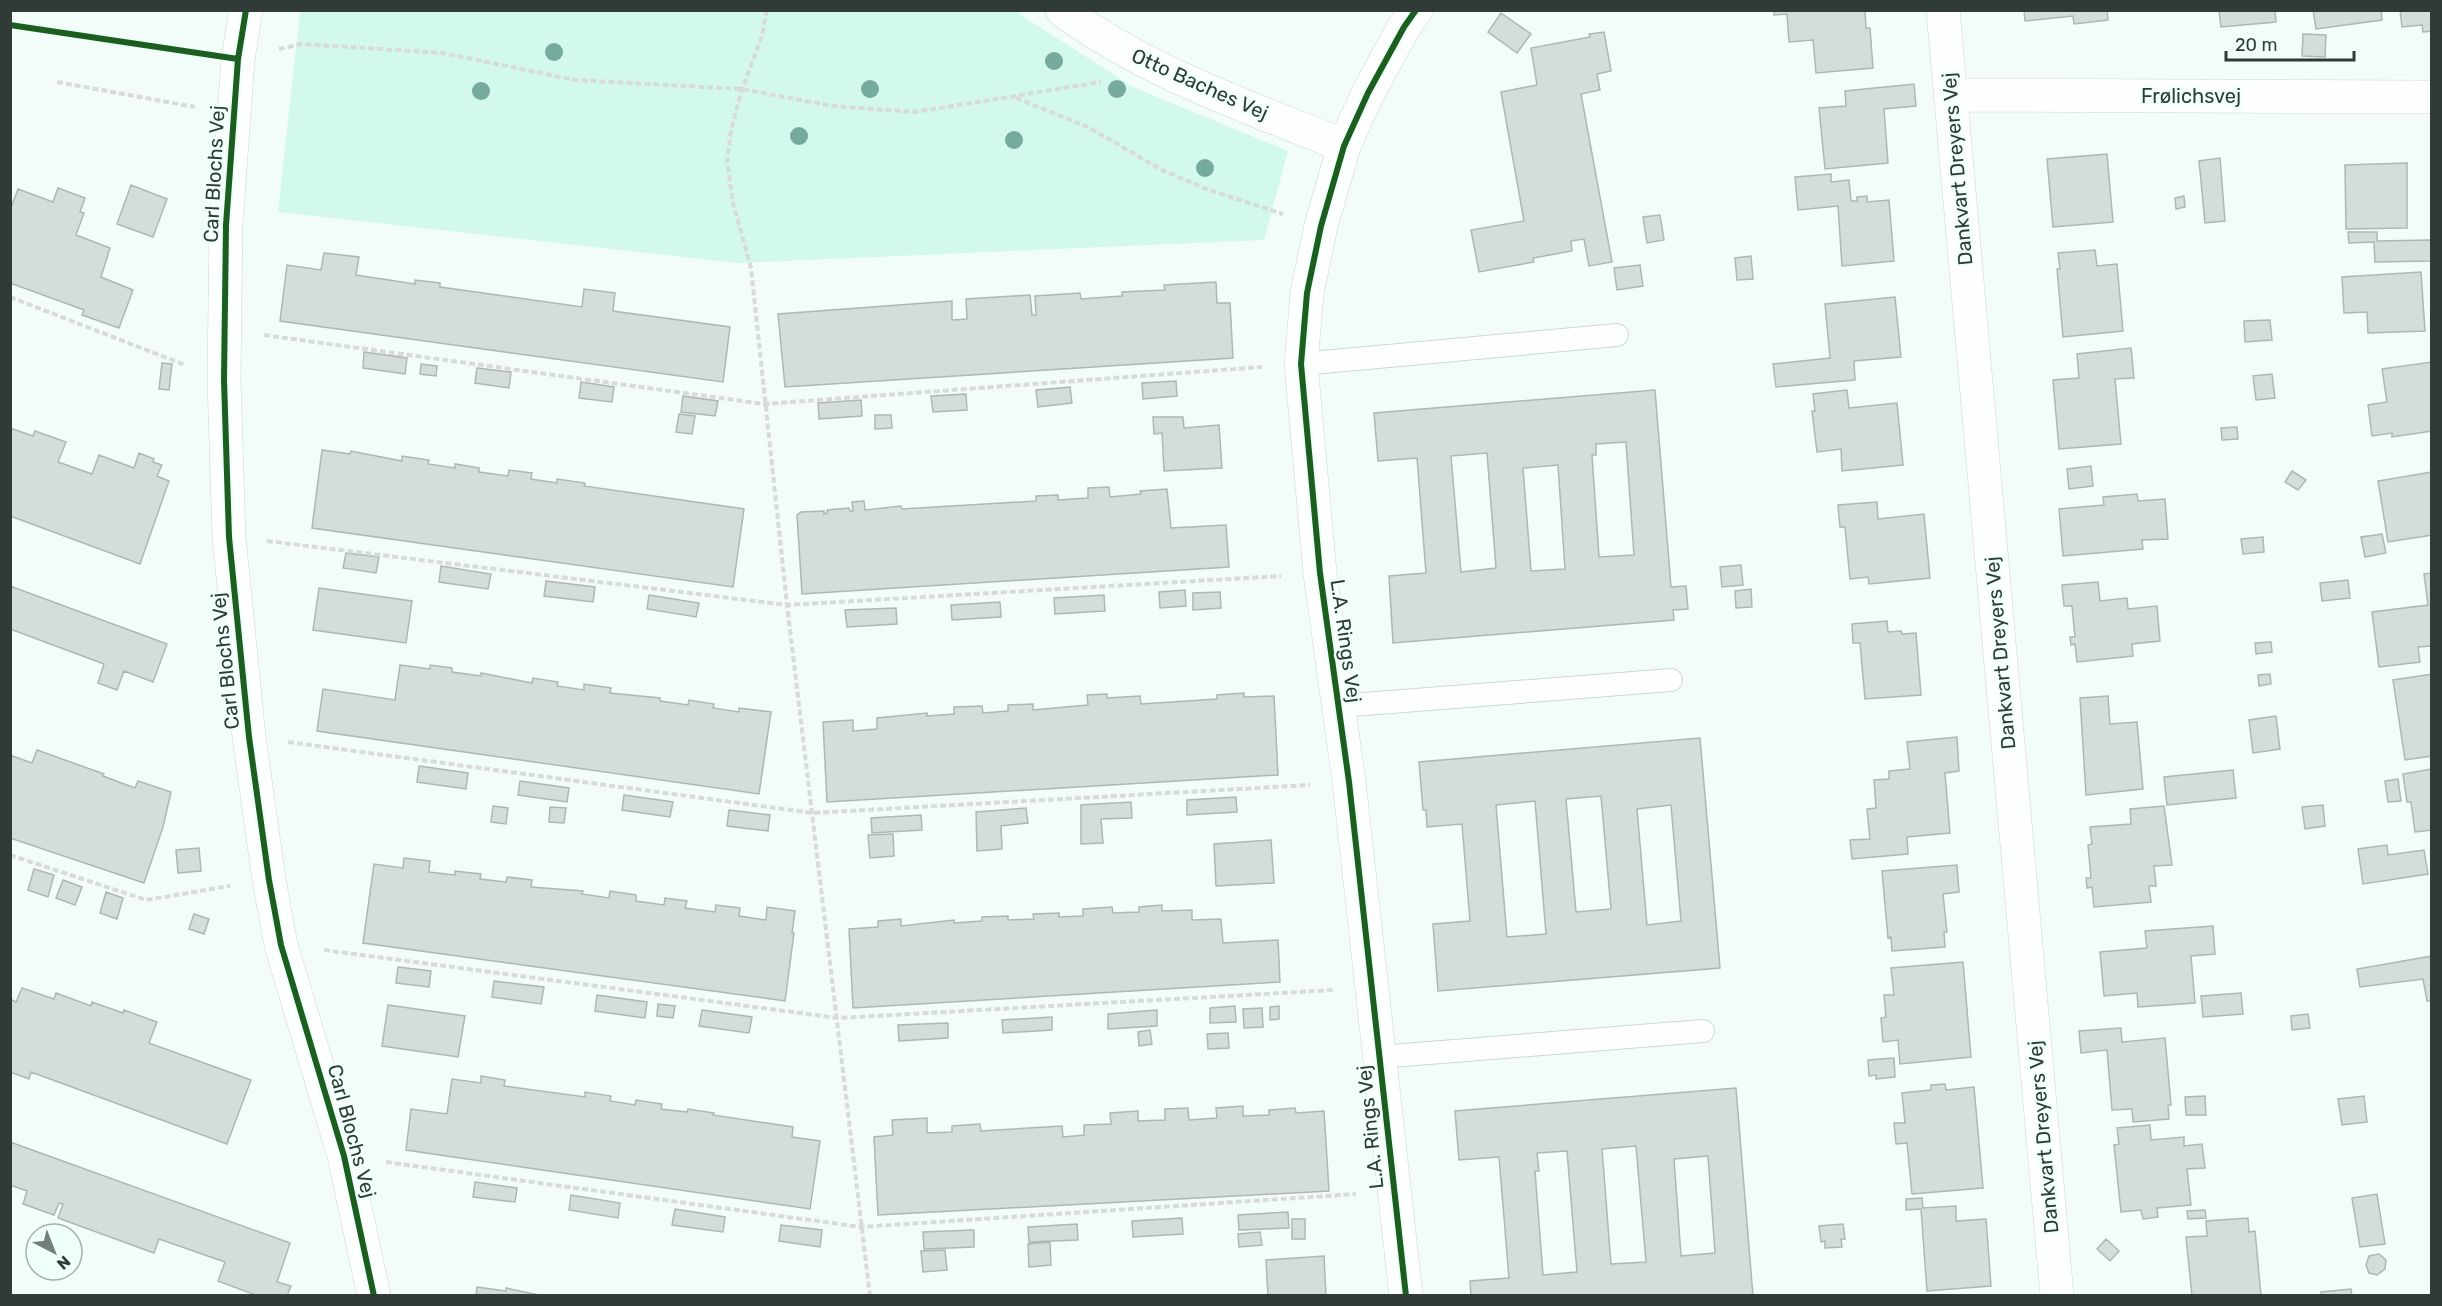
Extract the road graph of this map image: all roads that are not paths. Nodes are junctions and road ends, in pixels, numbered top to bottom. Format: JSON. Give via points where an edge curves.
{"nodes":[{"id":1,"x":246,"y":10,"type":"edge"},
{"id":2,"x":1062,"y":10,"type":"edge"},
{"id":3,"x":1416,"y":10,"type":"edge"},
{"id":4,"x":1943,"y":10,"type":"edge"},
{"id":5,"x":1950,"y":95,"type":"junction"},
{"id":6,"x":2432,"y":97,"type":"edge"},
{"id":7,"x":1344,"y":146,"type":"junction"},
{"id":8,"x":1617,"y":335,"type":"dead end"},
{"id":9,"x":1301,"y":364,"type":"junction"},
{"id":10,"x":1671,"y":680,"type":"dead end"},
{"id":11,"x":1339,"y":706,"type":"junction"},
{"id":12,"x":1703,"y":1030,"type":"dead end"},
{"id":13,"x":1379,"y":1057,"type":"junction"},
{"id":14,"x":374,"y":1296,"type":"edge"},
{"id":15,"x":1406,"y":1296,"type":"edge"},
{"id":16,"x":2057,"y":1296,"type":"edge"}],
"edges":[{"from":1,"to":14,"type":"street","name":"Carl Blochs Vej","via":[[238,59],[226,225],[224,380],[229,537],[249,737],[281,945],[344,1156]]},
{"from":2,"to":7,"type":"street","name":"Otto Baches Vej","via":[[1096,35],[1161,71]]},
{"from":3,"to":7,"type":"street","name":"L.A. Rings Vej","via":[[1368,93]]},
{"from":4,"to":5,"type":"street","name":"Dankvart Dreyers Vej"},
{"from":5,"to":6,"type":"street","name":"Frølichsvej"},
{"from":5,"to":16,"type":"street","name":"Dankvart Dreyers Vej"},
{"from":7,"to":9,"type":"street","name":"L.A. Rings Vej","via":[[1307,293]]},
{"from":8,"to":9,"type":"lane"},
{"from":9,"to":11,"type":"street","name":"L.A. Rings Vej","via":[[1320,573]]},
{"from":10,"to":11,"type":"lane"},
{"from":11,"to":13,"type":"street","name":"L.A. Rings Vej"},
{"from":12,"to":13,"type":"lane"},
{"from":13,"to":15,"type":"street","name":"L.A. Rings Vej"}]}
